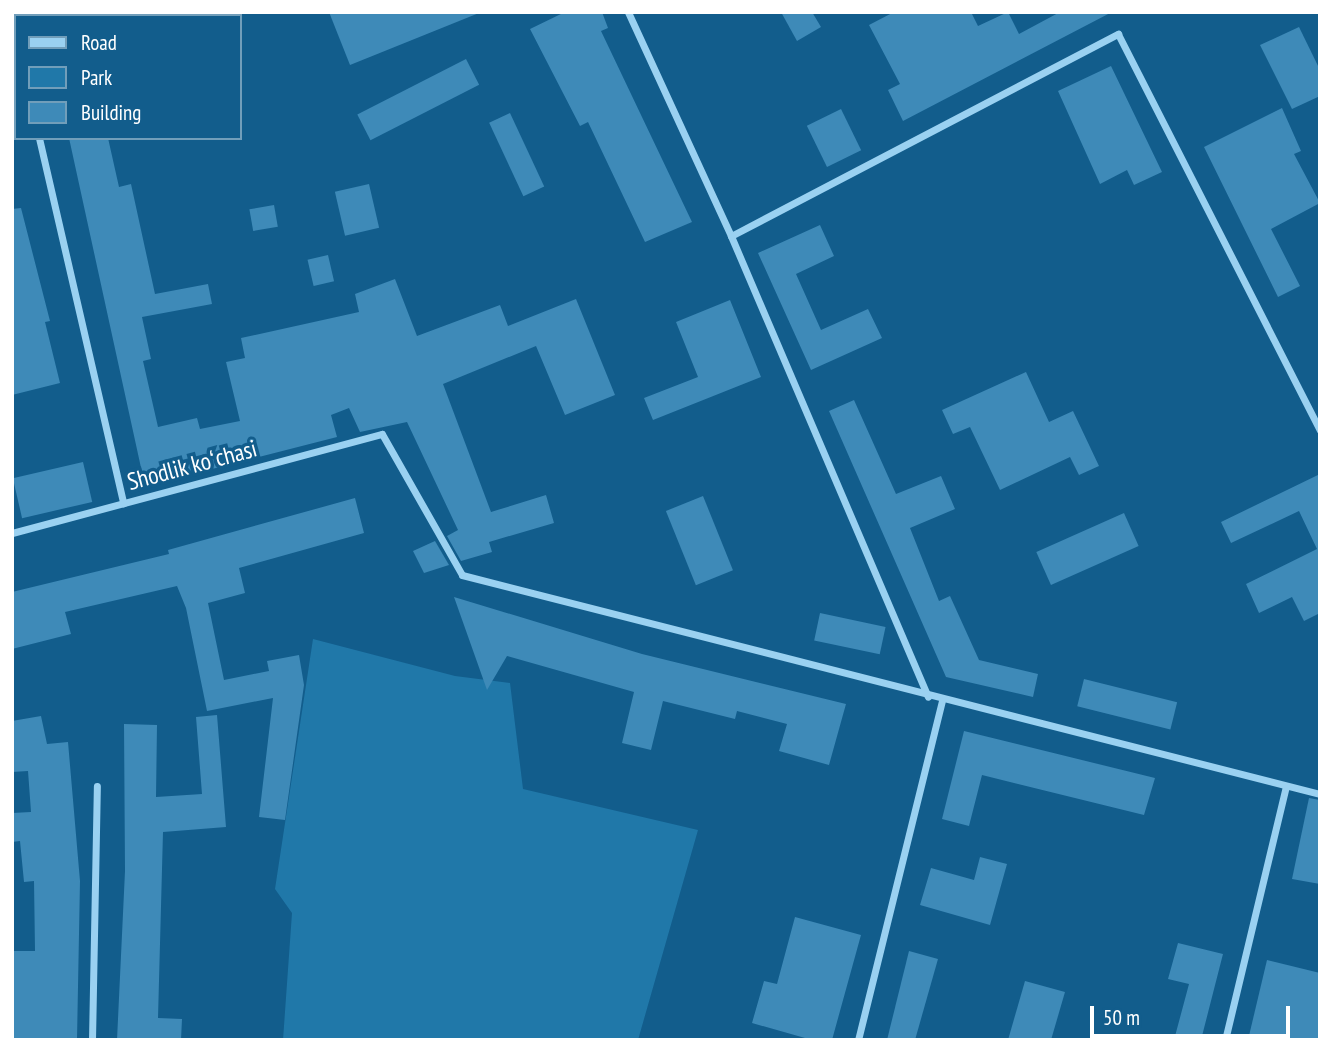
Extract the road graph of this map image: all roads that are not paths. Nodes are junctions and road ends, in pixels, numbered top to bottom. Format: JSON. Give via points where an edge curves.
{"nodes":[{"id":1,"x":628,"y":12,"type":"edge"},
{"id":2,"x":38,"y":140,"type":"edge"},
{"id":3,"x":731,"y":236,"type":"junction"},
{"id":4,"x":1320,"y":430,"type":"edge"},
{"id":5,"x":123,"y":503,"type":"junction"},
{"id":6,"x":12,"y":533,"type":"edge"},
{"id":7,"x":928,"y":697,"type":"junction"},
{"id":8,"x":942,"y":701,"type":"junction"},
{"id":9,"x":97,"y":786,"type":"dead end"},
{"id":10,"x":1286,"y":786,"type":"junction"},
{"id":11,"x":1320,"y":794,"type":"edge"},
{"id":12,"x":92,"y":1040,"type":"edge"},
{"id":13,"x":858,"y":1040,"type":"edge"},
{"id":14,"x":1224,"y":1040,"type":"edge"}],
"edges":[{"from":1,"to":3,"type":"street"},
{"from":2,"to":5,"type":"street"},
{"from":3,"to":4,"type":"street","via":[[1118,34]]},
{"from":3,"to":7,"type":"street"},
{"from":5,"to":6,"type":"street","name":"Shodlik koʻchasi"},
{"from":5,"to":7,"type":"street","name":"Shodlik koʻchasi","via":[[382,434],[462,575]]},
{"from":7,"to":8,"type":"street"},
{"from":8,"to":10,"type":"street"},
{"from":8,"to":13,"type":"street"},
{"from":9,"to":12,"type":"street"},
{"from":10,"to":11,"type":"street"},
{"from":10,"to":14,"type":"street"}]}
